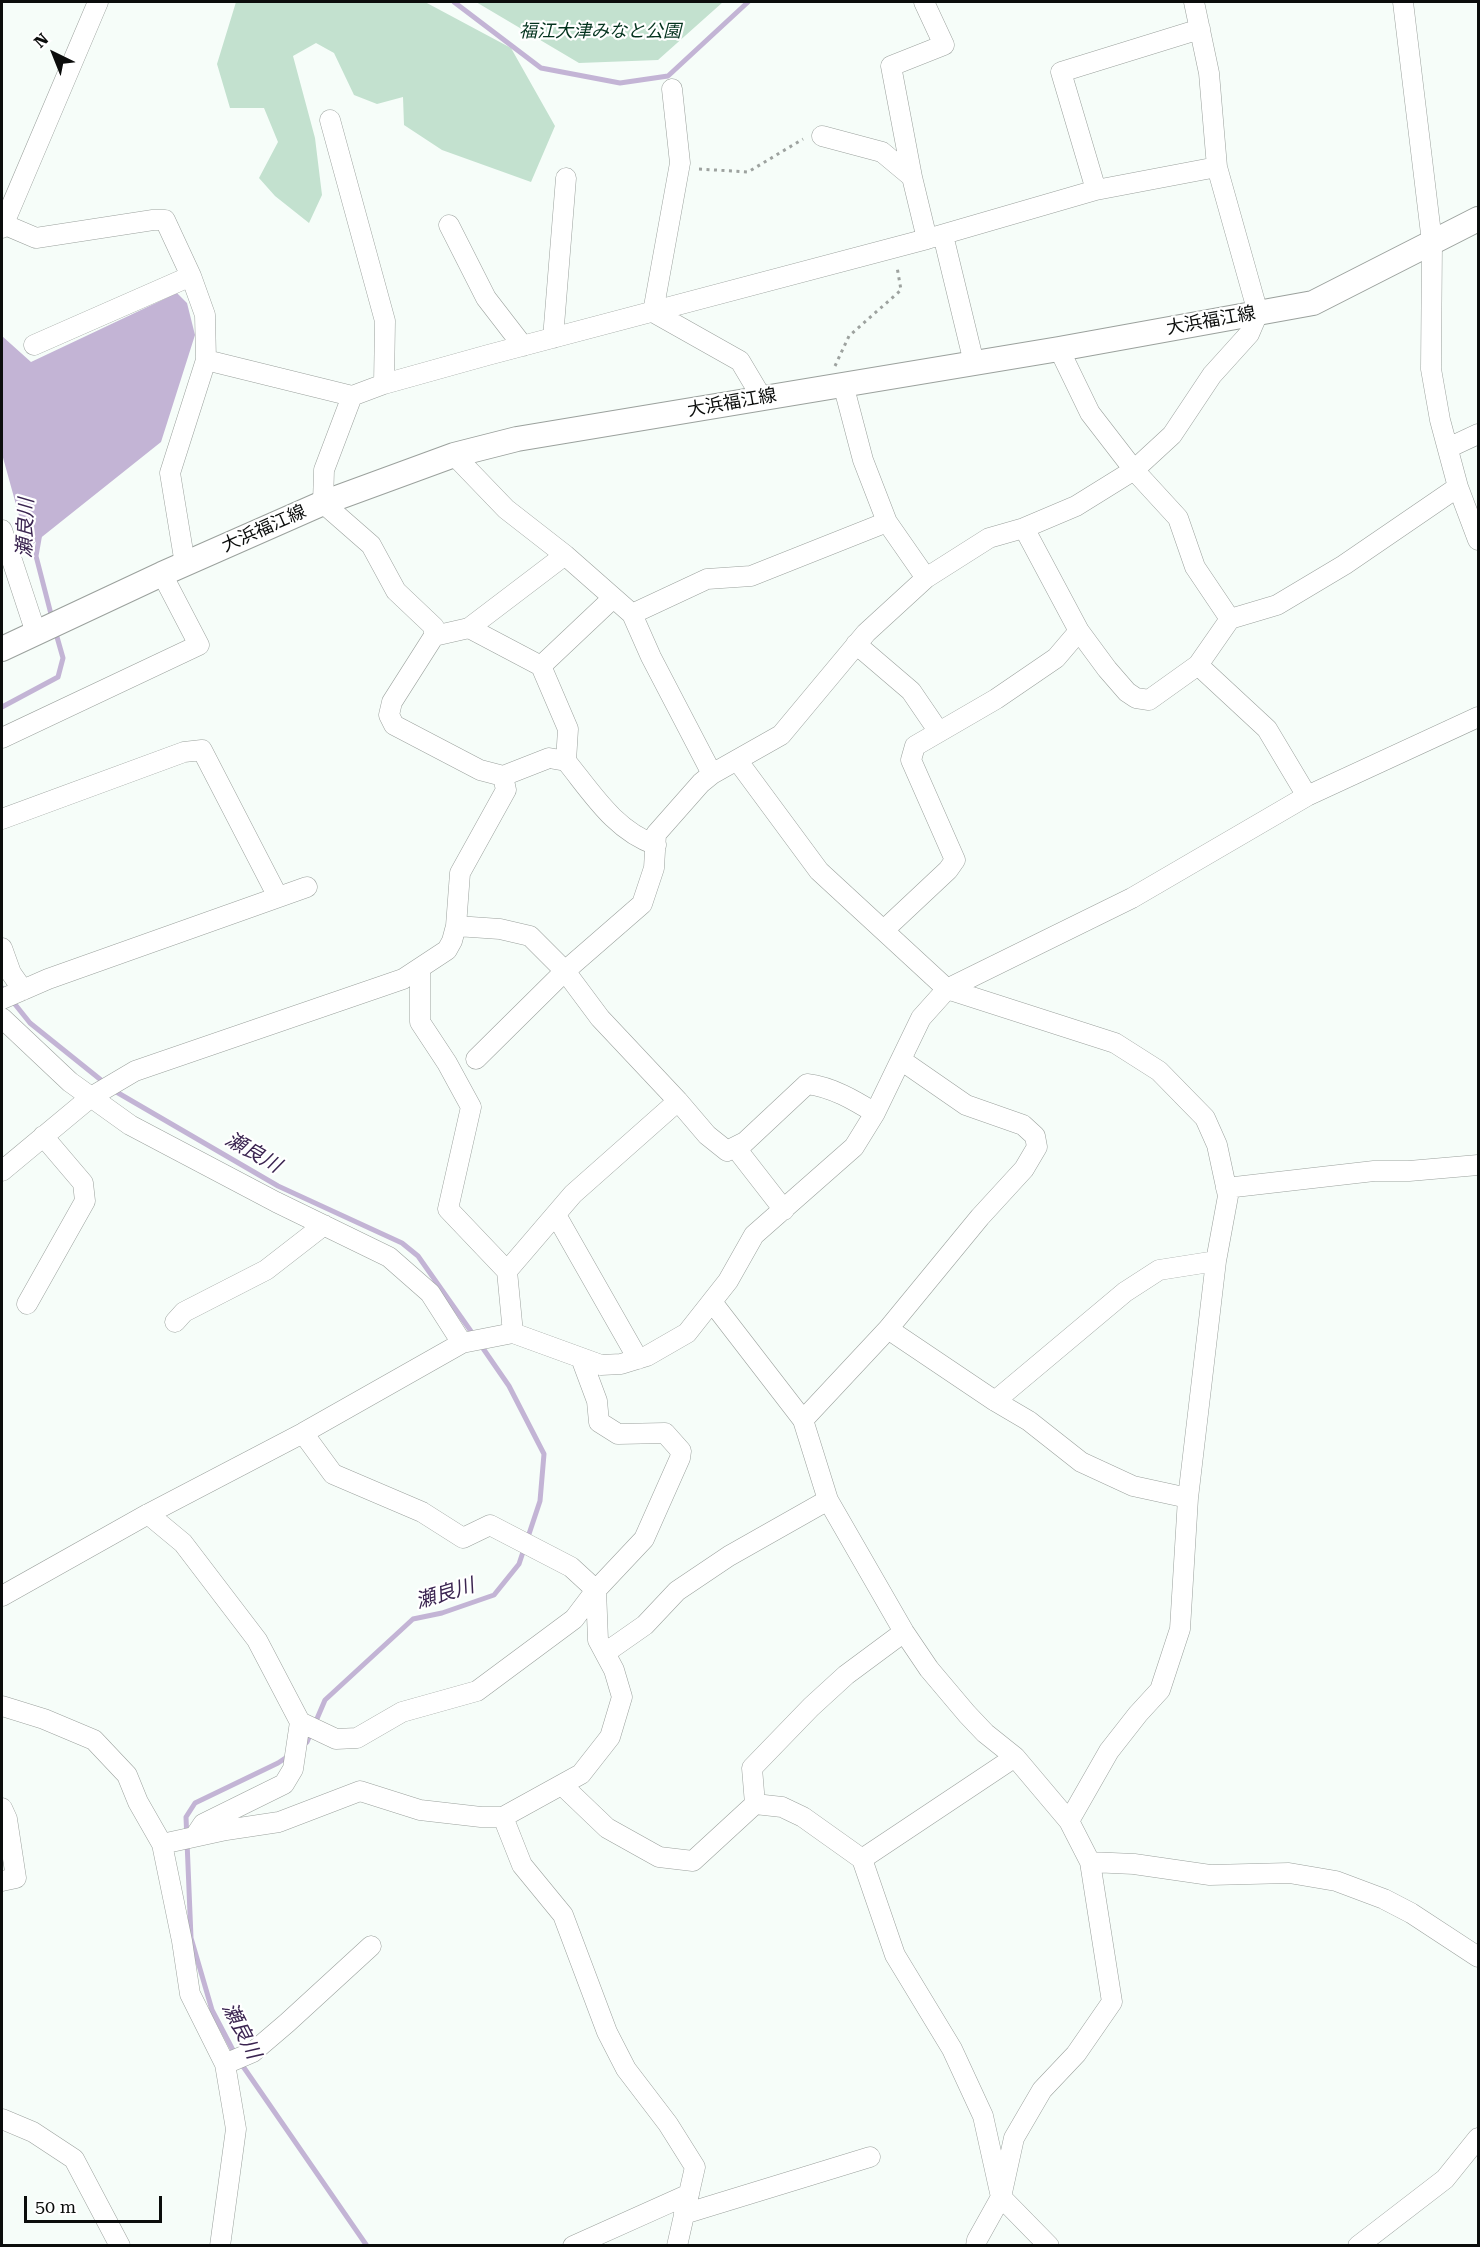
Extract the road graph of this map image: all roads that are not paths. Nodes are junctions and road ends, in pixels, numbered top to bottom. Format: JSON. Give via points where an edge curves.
{"nodes":[{"id":1,"x":98,"y":2,"type":"edge"},
{"id":2,"x":924,"y":2,"type":"edge"},
{"id":3,"x":1194,"y":2,"type":"edge"},
{"id":4,"x":1403,"y":2,"type":"edge"},
{"id":5,"x":1200,"y":29,"type":"junction"},
{"id":6,"x":672,"y":88,"type":"dead end"},
{"id":7,"x":330,"y":120,"type":"dead end"},
{"id":8,"x":822,"y":136,"type":"road end"},
{"id":9,"x":1218,"y":166,"type":"junction"},
{"id":10,"x":912,"y":177,"type":"junction"},
{"id":11,"x":566,"y":178,"type":"dead end"},
{"id":12,"x":1096,"y":190,"type":"junction"},
{"id":13,"x":1479,"y":219,"type":"edge"},
{"id":14,"x":449,"y":225,"type":"dead end"},
{"id":15,"x":2,"y":226,"type":"edge"},
{"id":16,"x":935,"y":237,"type":"junction"},
{"id":17,"x":1432,"y":242,"type":"junction"},
{"id":18,"x":191,"y":276,"type":"junction"},
{"id":19,"x":653,"y":312,"type":"junction"},
{"id":20,"x":1258,"y":313,"type":"junction"},
{"id":21,"x":553,"y":338,"type":"junction"},
{"id":22,"x":34,"y":345,"type":"dead end"},
{"id":23,"x":523,"y":346,"type":"junction"},
{"id":24,"x":1059,"y":349,"type":"junction"},
{"id":25,"x":206,"y":360,"type":"junction"},
{"id":26,"x":974,"y":363,"type":"junction"},
{"id":27,"x":384,"y":384,"type":"junction"},
{"id":28,"x":834,"y":385,"type":"junction"},
{"id":29,"x":352,"y":396,"type":"junction"},
{"id":30,"x":762,"y":398,"type":"junction"},
{"id":31,"x":1479,"y":434,"type":"edge"},
{"id":32,"x":1448,"y":448,"type":"junction"},
{"id":33,"x":454,"y":454,"type":"junction"},
{"id":34,"x":1134,"y":470,"type":"junction"},
{"id":35,"x":1458,"y":487,"type":"junction"},
{"id":36,"x":323,"y":503,"type":"junction"},
{"id":37,"x":887,"y":522,"type":"junction"},
{"id":38,"x":1024,"y":528,"type":"junction"},
{"id":39,"x":2,"y":530,"type":"edge"},
{"id":40,"x":1479,"y":540,"type":"edge"},
{"id":41,"x":565,"y":555,"type":"junction"},
{"id":42,"x":185,"y":564,"type":"junction"},
{"id":43,"x":162,"y":574,"type":"junction"},
{"id":44,"x":926,"y":578,"type":"junction"},
{"id":45,"x":613,"y":598,"type":"junction"},
{"id":46,"x":632,"y":614,"type":"junction"},
{"id":47,"x":1230,"y":619,"type":"junction"},
{"id":48,"x":469,"y":628,"type":"junction"},
{"id":49,"x":1079,"y":631,"type":"junction"},
{"id":50,"x":36,"y":633,"type":"junction"},
{"id":51,"x":434,"y":636,"type":"junction"},
{"id":52,"x":856,"y":644,"type":"junction"},
{"id":53,"x":2,"y":649,"type":"edge"},
{"id":54,"x":1198,"y":665,"type":"junction"},
{"id":55,"x":541,"y":666,"type":"junction"},
{"id":56,"x":1479,"y":717,"type":"edge"},
{"id":57,"x":939,"y":732,"type":"junction"},
{"id":58,"x":2,"y":738,"type":"edge"},
{"id":59,"x":737,"y":760,"type":"junction"},
{"id":60,"x":566,"y":761,"type":"junction"},
{"id":61,"x":712,"y":774,"type":"junction"},
{"id":62,"x":503,"y":776,"type":"junction"},
{"id":63,"x":1307,"y":796,"type":"junction"},
{"id":64,"x":2,"y":819,"type":"edge"},
{"id":65,"x":656,"y":845,"type":"junction"},
{"id":66,"x":307,"y":887,"type":"dead end"},
{"id":67,"x":278,"y":897,"type":"junction"},
{"id":68,"x":456,"y":926,"type":"junction"},
{"id":69,"x":884,"y":930,"type":"junction"},
{"id":70,"x":2,"y":948,"type":"edge"},
{"id":71,"x":420,"y":968,"type":"junction"},
{"id":72,"x":565,"y":971,"type":"junction"},
{"id":73,"x":947,"y":989,"type":"junction"},
{"id":74,"x":23,"y":990,"type":"junction"},
{"id":75,"x":2,"y":999,"type":"edge"},
{"id":76,"x":2,"y":1018,"type":"edge"},
{"id":77,"x":476,"y":1059,"type":"dead end"},
{"id":78,"x":901,"y":1060,"type":"junction"},
{"id":79,"x":91,"y":1097,"type":"junction"},
{"id":80,"x":678,"y":1101,"type":"junction"},
{"id":81,"x":875,"y":1113,"type":"junction"},
{"id":82,"x":43,"y":1136,"type":"junction"},
{"id":83,"x":735,"y":1147,"type":"junction"},
{"id":84,"x":1479,"y":1165,"type":"edge"},
{"id":85,"x":2,"y":1172,"type":"edge"},
{"id":86,"x":1226,"y":1188,"type":"junction"},
{"id":87,"x":784,"y":1210,"type":"junction"},
{"id":88,"x":556,"y":1215,"type":"junction"},
{"id":89,"x":324,"y":1225,"type":"junction"},
{"id":90,"x":1216,"y":1261,"type":"junction"},
{"id":91,"x":507,"y":1271,"type":"junction"},
{"id":92,"x":712,"y":1302,"type":"junction"},
{"id":93,"x":27,"y":1304,"type":"dead end"},
{"id":94,"x":175,"y":1322,"type":"dead end"},
{"id":95,"x":888,"y":1329,"type":"junction"},
{"id":96,"x":513,"y":1333,"type":"junction"},
{"id":97,"x":462,"y":1343,"type":"junction"},
{"id":98,"x":581,"y":1359,"type":"junction"},
{"id":99,"x":638,"y":1359,"type":"junction"},
{"id":100,"x":995,"y":1401,"type":"junction"},
{"id":101,"x":803,"y":1420,"type":"junction"},
{"id":102,"x":303,"y":1433,"type":"junction"},
{"id":103,"x":1188,"y":1498,"type":"junction"},
{"id":104,"x":828,"y":1500,"type":"junction"},
{"id":105,"x":148,"y":1514,"type":"junction"},
{"id":106,"x":596,"y":1590,"type":"junction"},
{"id":107,"x":2,"y":1596,"type":"edge"},
{"id":108,"x":904,"y":1632,"type":"junction"},
{"id":109,"x":605,"y":1653,"type":"junction"},
{"id":110,"x":2,"y":1706,"type":"edge"},
{"id":111,"x":300,"y":1722,"type":"junction"},
{"id":112,"x":1016,"y":1757,"type":"junction"},
{"id":113,"x":562,"y":1785,"type":"junction"},
{"id":114,"x":755,"y":1804,"type":"junction"},
{"id":115,"x":2,"y":1808,"type":"edge"},
{"id":116,"x":503,"y":1817,"type":"junction"},
{"id":117,"x":1069,"y":1821,"type":"junction"},
{"id":118,"x":193,"y":1837,"type":"junction"},
{"id":119,"x":162,"y":1844,"type":"junction"},
{"id":120,"x":862,"y":1859,"type":"junction"},
{"id":121,"x":1090,"y":1862,"type":"junction"},
{"id":122,"x":2,"y":1881,"type":"edge"},
{"id":123,"x":371,"y":1946,"type":"dead end"},
{"id":124,"x":1479,"y":1957,"type":"edge"},
{"id":125,"x":225,"y":2064,"type":"junction"},
{"id":126,"x":2,"y":2119,"type":"edge"},
{"id":127,"x":1479,"y":2138,"type":"edge"},
{"id":128,"x":870,"y":2157,"type":"dead end"},
{"id":129,"x":689,"y":2194,"type":"junction"},
{"id":130,"x":1001,"y":2197,"type":"junction"},
{"id":131,"x":684,"y":2214,"type":"junction"},
{"id":132,"x":120,"y":2246,"type":"edge"},
{"id":133,"x":220,"y":2246,"type":"edge"},
{"id":134,"x":573,"y":2246,"type":"edge"},
{"id":135,"x":677,"y":2246,"type":"edge"},
{"id":136,"x":976,"y":2246,"type":"edge"},
{"id":137,"x":1049,"y":2246,"type":"edge"},
{"id":138,"x":1358,"y":2246,"type":"edge"}],
"edges":[{"from":1,"to":15,"type":"street"},
{"from":2,"to":10,"type":"street","via":[[944,45],[891,66]]},
{"from":3,"to":5,"type":"street"},
{"from":4,"to":17,"type":"street"},
{"from":5,"to":9,"type":"street","via":[[1209,73]]},
{"from":5,"to":12,"type":"street","via":[[1061,72]]},
{"from":6,"to":19,"type":"street","via":[[679,168]]},
{"from":7,"to":27,"type":"street","via":[[385,321]]},
{"from":8,"to":10,"type":"street","via":[[882,152]]},
{"from":9,"to":12,"type":"street"},
{"from":9,"to":20,"type":"street"},
{"from":10,"to":16,"type":"street"},
{"from":11,"to":21,"type":"street"},
{"from":12,"to":16,"type":"street"},
{"from":13,"to":17,"type":"main road","name":"大浜福江線"},
{"from":14,"to":23,"type":"street","via":[[486,298]]},
{"from":15,"to":18,"type":"street","via":[[36,238],[165,220]]},
{"from":16,"to":19,"type":"street"},
{"from":16,"to":26,"type":"street"},
{"from":17,"to":20,"type":"main road","name":"大浜福江線","via":[[1313,303]]},
{"from":17,"to":32,"type":"street","via":[[1431,369]]},
{"from":18,"to":22,"type":"street"},
{"from":18,"to":25,"type":"street","via":[[205,315]]},
{"from":19,"to":21,"type":"street"},
{"from":19,"to":30,"type":"street","via":[[740,361]]},
{"from":20,"to":24,"type":"main road","name":"大浜福江線"},
{"from":20,"to":34,"type":"street","via":[[1249,334],[1212,375],[1172,435]]},
{"from":21,"to":23,"type":"street"},
{"from":23,"to":27,"type":"street"},
{"from":24,"to":26,"type":"main road","name":"大浜福江線"},
{"from":24,"to":34,"type":"street","via":[[1090,413]]},
{"from":25,"to":29,"type":"street"},
{"from":25,"to":42,"type":"street","via":[[170,473]]},
{"from":26,"to":28,"type":"main road","name":"大浜福江線"},
{"from":27,"to":29,"type":"street"},
{"from":28,"to":30,"type":"main road","name":"大浜福江線"},
{"from":28,"to":37,"type":"street"},
{"from":29,"to":36,"type":"street","via":[[324,470]]},
{"from":30,"to":33,"type":"main road","name":"大浜福江線","via":[[517,439]]},
{"from":31,"to":32,"type":"street"},
{"from":32,"to":35,"type":"street"},
{"from":33,"to":36,"type":"main road","name":"大浜福江線"},
{"from":33,"to":41,"type":"street","via":[[506,509]]},
{"from":34,"to":38,"type":"street","via":[[1076,506]]},
{"from":34,"to":47,"type":"street","via":[[1178,518],[1195,567]]},
{"from":35,"to":40,"type":"street"},
{"from":35,"to":47,"type":"street","via":[[1344,565],[1277,605]]},
{"from":36,"to":42,"type":"main road","name":"大浜福江線"},
{"from":36,"to":51,"type":"street","via":[[371,545],[396,591],[434,627]]},
{"from":37,"to":44,"type":"street"},
{"from":37,"to":46,"type":"street","via":[[751,576],[706,579]]},
{"from":38,"to":44,"type":"street","via":[[989,538]]},
{"from":38,"to":49,"type":"street"},
{"from":39,"to":50,"type":"street"},
{"from":41,"to":45,"type":"street"},
{"from":41,"to":48,"type":"street"},
{"from":42,"to":43,"type":"main road","name":"大浜福江線"},
{"from":43,"to":50,"type":"main road","name":"大浜福江線"},
{"from":43,"to":58,"type":"street","via":[[200,645]]},
{"from":44,"to":52,"type":"street"},
{"from":45,"to":46,"type":"street"},
{"from":45,"to":55,"type":"street"},
{"from":46,"to":61,"type":"street"},
{"from":47,"to":54,"type":"street"},
{"from":48,"to":51,"type":"street"},
{"from":48,"to":55,"type":"street"},
{"from":49,"to":54,"type":"street","via":[[1126,692],[1136,698],[1149,700]]},
{"from":49,"to":57,"type":"street","via":[[1056,658]]},
{"from":50,"to":53,"type":"main road","name":"大浜福江線"},
{"from":51,"to":62,"type":"street","via":[[392,702],[389,715],[394,725],[480,770]]},
{"from":52,"to":57,"type":"street","via":[[911,691]]},
{"from":52,"to":59,"type":"street","via":[[781,735]]},
{"from":54,"to":63,"type":"street","via":[[1267,729]]},
{"from":55,"to":60,"type":"street","via":[[568,729]]},
{"from":56,"to":63,"type":"street"},
{"from":57,"to":69,"type":"street","via":[[915,746],[911,760],[955,860]]},
{"from":59,"to":61,"type":"street"},
{"from":59,"to":69,"type":"street","via":[[819,871]]},
{"from":60,"to":62,"type":"street","via":[[549,758]]},
{"from":60,"to":65,"type":"street","via":[[614,821],[641,840]]},
{"from":61,"to":65,"type":"street","via":[[656,834]]},
{"from":62,"to":68,"type":"street","via":[[506,790],[460,873]]},
{"from":63,"to":73,"type":"street","via":[[1132,898]]},
{"from":64,"to":67,"type":"street","via":[[184,752],[202,750]]},
{"from":65,"to":72,"type":"street","via":[[654,868],[642,904]]},
{"from":66,"to":67,"type":"street"},
{"from":67,"to":74,"type":"street"},
{"from":68,"to":71,"type":"street","via":[[447,950]]},
{"from":68,"to":72,"type":"street","via":[[530,936]]},
{"from":69,"to":73,"type":"street"},
{"from":70,"to":74,"type":"street","via":[[11,973]]},
{"from":71,"to":79,"type":"street","via":[[403,978],[135,1071]]},
{"from":71,"to":91,"type":"street","via":[[420,1022],[471,1107],[448,1209]]},
{"from":72,"to":77,"type":"street"},
{"from":72,"to":80,"type":"street","via":[[600,1018]]},
{"from":73,"to":78,"type":"street","via":[[921,1018]]},
{"from":73,"to":86,"type":"street","via":[[1115,1043],[1159,1071],[1205,1118],[1217,1145]]},
{"from":74,"to":75,"type":"street"},
{"from":76,"to":79,"type":"street"},
{"from":78,"to":81,"type":"street"},
{"from":78,"to":95,"type":"street","via":[[966,1105],[1023,1125],[1035,1136],[1037,1147],[1024,1169]]},
{"from":79,"to":82,"type":"street"},
{"from":79,"to":89,"type":"street","via":[[130,1125]]},
{"from":80,"to":83,"type":"street","via":[[719,1145],[727,1151]]},
{"from":80,"to":88,"type":"street","via":[[573,1194]]},
{"from":81,"to":83,"type":"street","via":[[821,1085],[807,1084],[746,1142]]},
{"from":81,"to":87,"type":"street","via":[[854,1147]]},
{"from":82,"to":85,"type":"street"},
{"from":82,"to":93,"type":"street","via":[[83,1183],[85,1201]]},
{"from":83,"to":87,"type":"street"},
{"from":84,"to":86,"type":"street","via":[[1374,1171]]},
{"from":86,"to":90,"type":"street","via":[[1228,1196]]},
{"from":87,"to":92,"type":"street","via":[[754,1235]]},
{"from":88,"to":91,"type":"street"},
{"from":88,"to":99,"type":"street"},
{"from":89,"to":94,"type":"street","via":[[266,1270],[184,1312]]},
{"from":89,"to":97,"type":"street","via":[[389,1257],[430,1293]]},
{"from":90,"to":100,"type":"street","via":[[1159,1270],[1125,1292]]},
{"from":90,"to":103,"type":"street"},
{"from":91,"to":96,"type":"street"},
{"from":92,"to":99,"type":"street","via":[[687,1333]]},
{"from":92,"to":101,"type":"street"},
{"from":95,"to":100,"type":"street"},
{"from":95,"to":101,"type":"street"},
{"from":96,"to":97,"type":"street"},
{"from":96,"to":98,"type":"street"},
{"from":97,"to":102,"type":"street"},
{"from":98,"to":99,"type":"street","via":[[601,1365]]},
{"from":98,"to":106,"type":"street","via":[[597,1401],[599,1422],[618,1434],[665,1433],[681,1451],[644,1539]]},
{"from":100,"to":103,"type":"street","via":[[1029,1421],[1081,1461],[1133,1486]]},
{"from":101,"to":104,"type":"street"},
{"from":102,"to":105,"type":"street"},
{"from":102,"to":106,"type":"street","via":[[333,1474],[422,1512],[463,1538],[490,1525],[571,1567]]},
{"from":103,"to":117,"type":"street","via":[[1180,1629],[1161,1690],[1109,1751]]},
{"from":104,"to":108,"type":"street"},
{"from":104,"to":109,"type":"street","via":[[729,1556],[678,1591],[645,1625]]},
{"from":105,"to":107,"type":"street"},
{"from":105,"to":111,"type":"street","via":[[183,1543],[257,1640]]},
{"from":106,"to":109,"type":"street","via":[[598,1640]]},
{"from":106,"to":111,"type":"street","via":[[574,1619],[477,1691],[402,1712],[357,1738],[336,1739]]},
{"from":108,"to":112,"type":"street","via":[[966,1714]]},
{"from":108,"to":114,"type":"street","via":[[846,1675],[752,1768]]},
{"from":109,"to":113,"type":"street","via":[[622,1697],[610,1737],[590,1766]]},
{"from":110,"to":119,"type":"street","via":[[94,1740],[128,1775]]},
{"from":111,"to":118,"type":"street","via":[[293,1769],[284,1784],[204,1824]]},
{"from":112,"to":117,"type":"street"},
{"from":112,"to":120,"type":"street"},
{"from":113,"to":114,"type":"street","via":[[608,1828],[659,1857],[693,1861]]},
{"from":113,"to":116,"type":"street"},
{"from":114,"to":120,"type":"street","via":[[782,1807],[803,1817]]},
{"from":115,"to":122,"type":"street","via":[[16,1878]]},
{"from":116,"to":118,"type":"street","via":[[420,1810],[360,1791],[279,1822]]},
{"from":116,"to":129,"type":"street","via":[[522,1865],[563,1915],[607,2032],[626,2069],[668,2124],[694,2167]]},
{"from":117,"to":121,"type":"street"},
{"from":118,"to":119,"type":"street"},
{"from":119,"to":125,"type":"street","via":[[190,1994]]},
{"from":120,"to":130,"type":"street","via":[[895,1955],[952,2049],[983,2116]]},
{"from":121,"to":124,"type":"street","via":[[1210,1875],[1289,1873],[1336,1881],[1411,1913]]},
{"from":121,"to":130,"type":"street","via":[[1112,2002],[1076,2054],[1042,2090],[1014,2138]]},
{"from":123,"to":125,"type":"street","via":[[253,2052]]},
{"from":125,"to":133,"type":"street","via":[[236,2129]]},
{"from":126,"to":132,"type":"street","via":[[33,2132],[74,2159]]},
{"from":127,"to":138,"type":"street","via":[[1445,2179]]},
{"from":128,"to":131,"type":"street"},
{"from":129,"to":131,"type":"street"},
{"from":129,"to":134,"type":"street"},
{"from":130,"to":136,"type":"street"},
{"from":130,"to":137,"type":"street"},
{"from":131,"to":135,"type":"street"}]}
